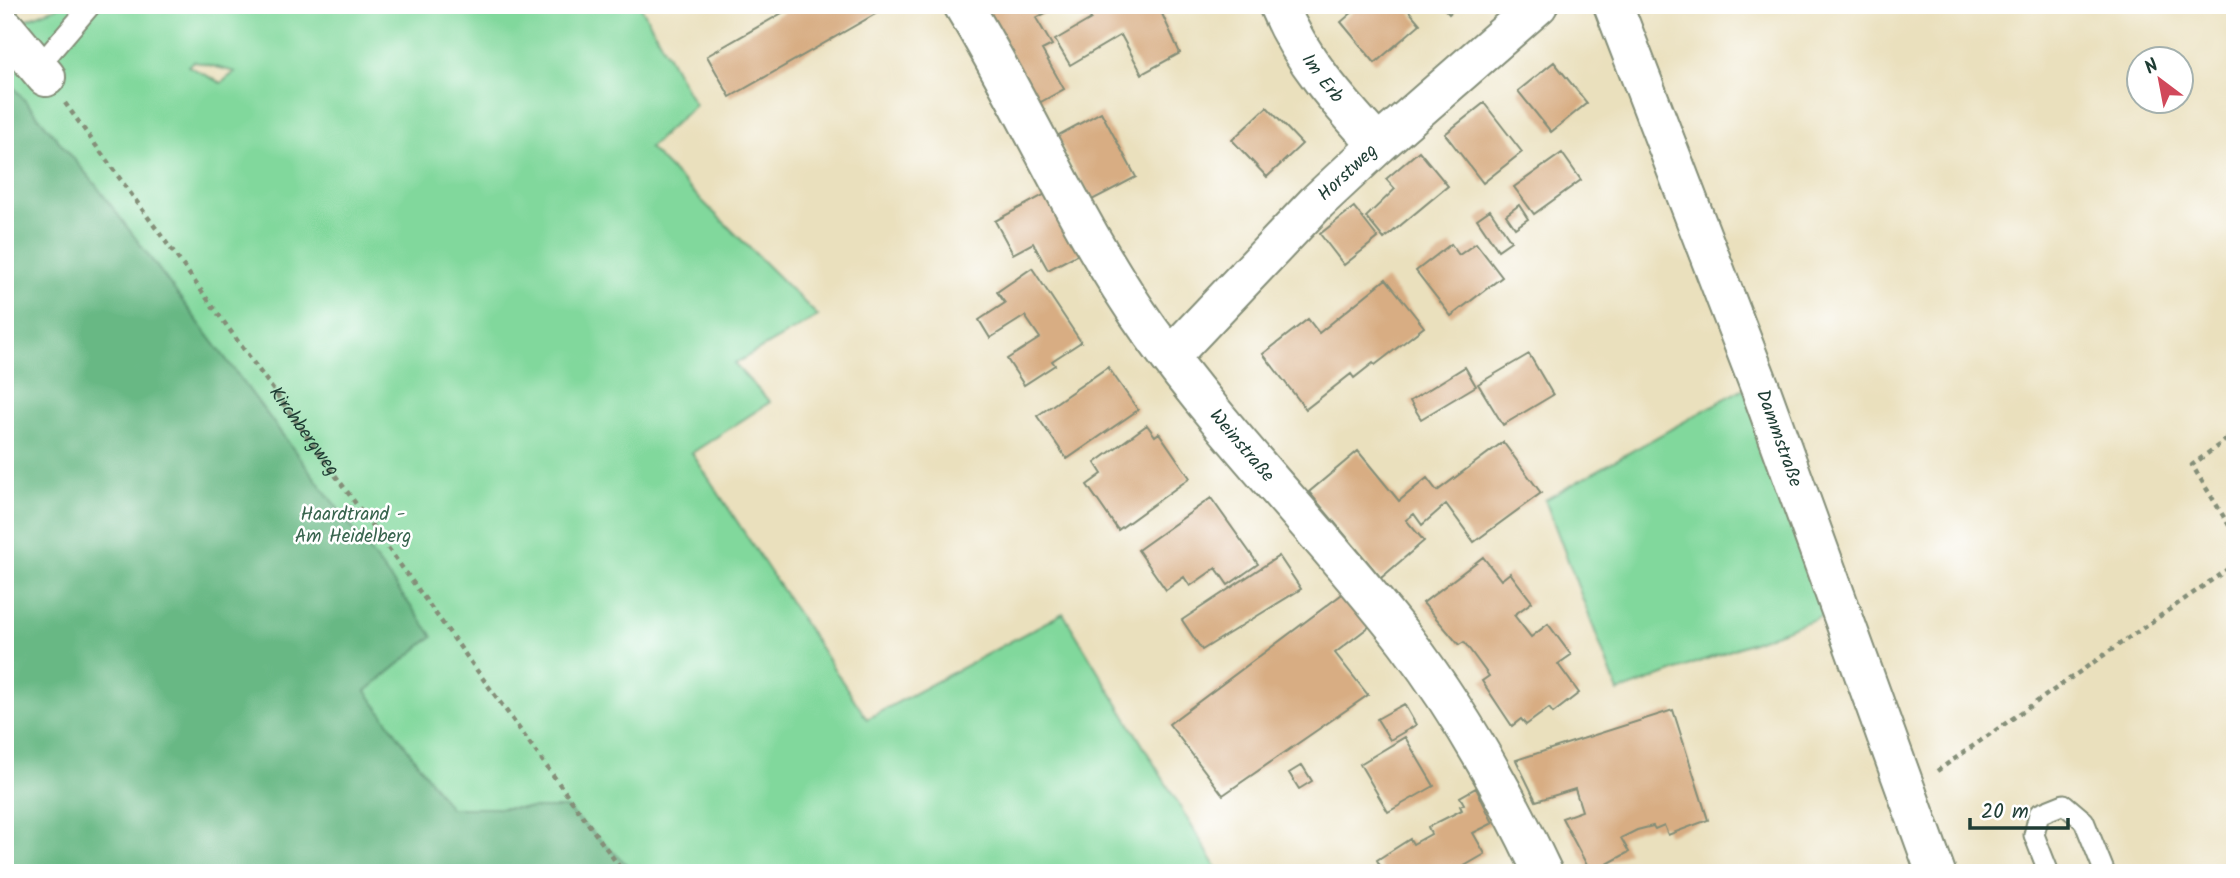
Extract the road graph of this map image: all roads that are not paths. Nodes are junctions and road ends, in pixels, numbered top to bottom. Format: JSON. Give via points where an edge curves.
{"nodes":[{"id":1,"x":91,"y":5,"type":"edge"},
{"id":2,"x":963,"y":5,"type":"edge"},
{"id":3,"x":1278,"y":5,"type":"edge"},
{"id":4,"x":1538,"y":5,"type":"edge"},
{"id":5,"x":1613,"y":5,"type":"edge"},
{"id":6,"x":5,"y":28,"type":"edge"},
{"id":7,"x":42,"y":72,"type":"joint"},
{"id":8,"x":1378,"y":145,"type":"junction"},
{"id":9,"x":1170,"y":357,"type":"junction"},
{"id":10,"x":1543,"y":873,"type":"edge"},
{"id":11,"x":1936,"y":873,"type":"edge"},
{"id":12,"x":2049,"y":873,"type":"edge"},
{"id":13,"x":2105,"y":873,"type":"edge"}],
"edges":[{"from":1,"to":7,"type":"lane"},
{"from":2,"to":9,"type":"street","name":"Weinstraße","via":[[1087,231]]},
{"from":3,"to":8,"type":"street","name":"Im Erb","via":[[1302,53],[1326,87]]},
{"from":4,"to":8,"type":"street","name":"Horstweg"},
{"from":5,"to":11,"type":"street","name":"Dammstraße","via":[[1765,402]]},
{"from":6,"to":7,"type":"street"},
{"from":8,"to":9,"type":"street","name":"Horstweg","via":[[1317,202]]},
{"from":9,"to":10,"type":"street","name":"Weinstraße","via":[[1406,642],[1480,752]]},
{"from":12,"to":13,"type":"lane","via":[[2034,835],[2039,814],[2064,804],[2084,821]]}]}
